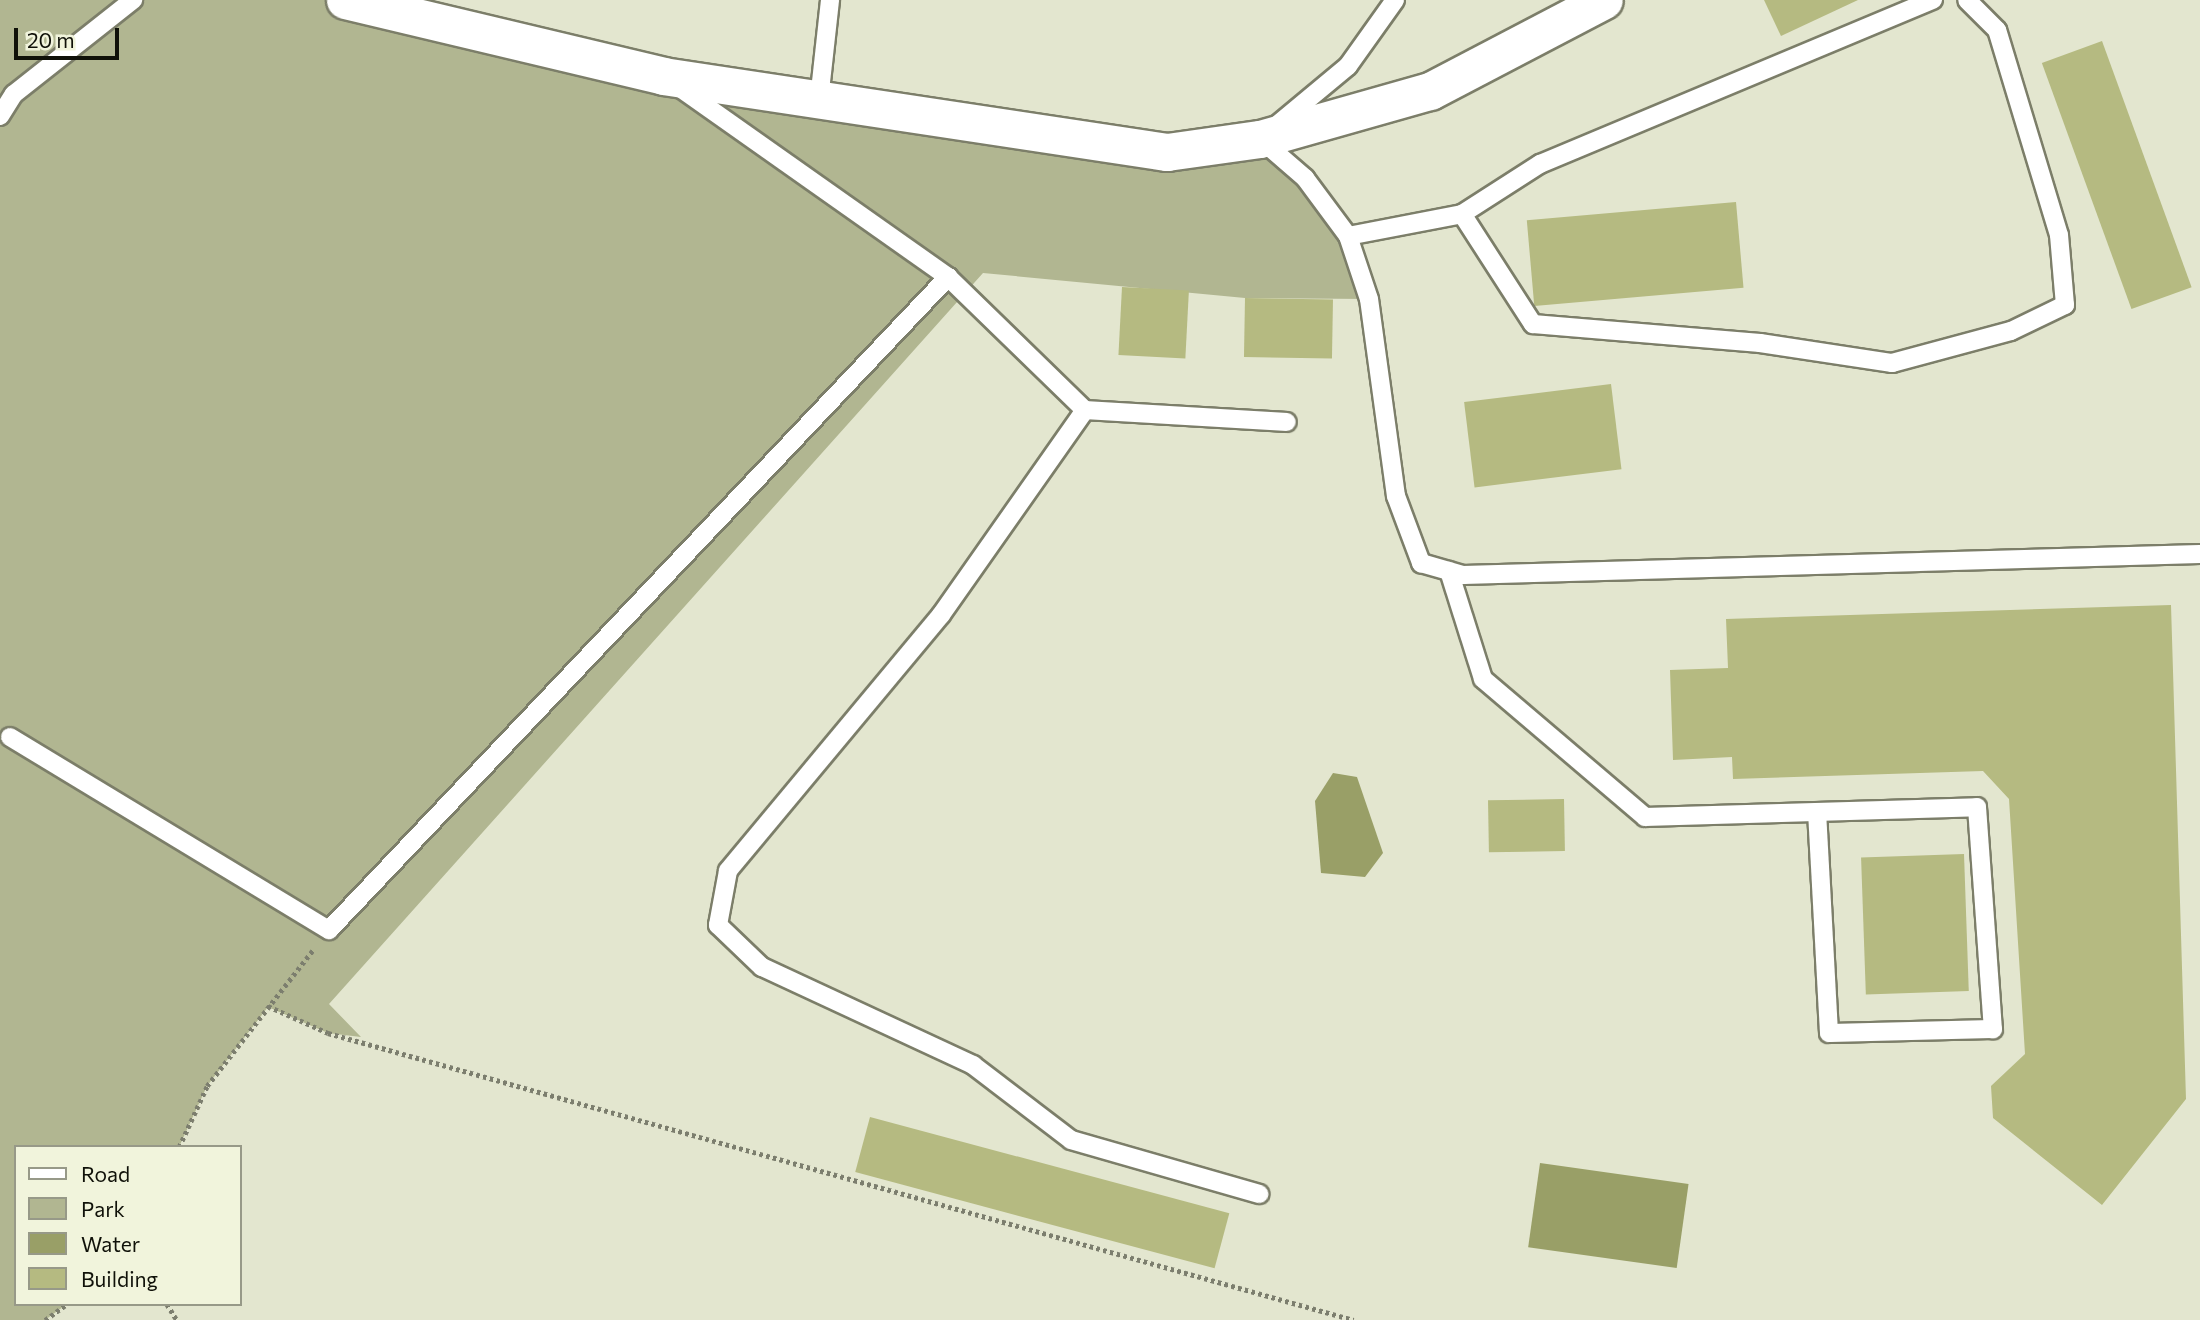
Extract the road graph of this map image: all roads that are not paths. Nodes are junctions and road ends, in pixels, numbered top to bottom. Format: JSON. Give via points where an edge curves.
{"nodes":[{"id":1,"x":133,"y":0,"type":"edge"},
{"id":2,"x":345,"y":0,"type":"edge"},
{"id":3,"x":830,"y":0,"type":"edge"},
{"id":4,"x":1395,"y":0,"type":"edge"},
{"id":5,"x":1604,"y":0,"type":"edge"},
{"id":6,"x":1933,"y":0,"type":"edge"},
{"id":7,"x":1967,"y":0,"type":"edge"},
{"id":8,"x":663,"y":76,"type":"junction"},
{"id":9,"x":819,"y":100,"type":"junction"},
{"id":10,"x":0,"y":116,"type":"edge"},
{"id":11,"x":1260,"y":139,"type":"junction"},
{"id":12,"x":1462,"y":214,"type":"junction"},
{"id":13,"x":1348,"y":236,"type":"junction"},
{"id":14,"x":948,"y":277,"type":"junction"},
{"id":15,"x":1084,"y":410,"type":"junction"},
{"id":16,"x":1287,"y":422,"type":"dead end"},
{"id":17,"x":2200,"y":554,"type":"edge"},
{"id":18,"x":1449,"y":571,"type":"junction"},
{"id":19,"x":10,"y":737,"type":"dead end"},
{"id":20,"x":1817,"y":812,"type":"junction"},
{"id":21,"x":1259,"y":1194,"type":"dead end"}],
"edges":[{"from":1,"to":10,"type":"lane","via":[[14,94]]},
{"from":2,"to":8,"type":"street"},
{"from":3,"to":9,"type":"lane"},
{"from":4,"to":11,"type":"lane","via":[[1348,66]]},
{"from":5,"to":11,"type":"street","via":[[1430,91]]},
{"from":6,"to":12,"type":"lane","via":[[1540,164]]},
{"from":7,"to":12,"type":"lane","via":[[1997,30],[2059,235],[2065,305],[2011,331],[1892,363],[1760,342],[1533,324]]},
{"from":8,"to":9,"type":"street"},
{"from":8,"to":14,"type":"lane"},
{"from":9,"to":11,"type":"street","via":[[1167,152]]},
{"from":11,"to":13,"type":"lane","via":[[1305,178]]},
{"from":12,"to":13,"type":"lane"},
{"from":13,"to":18,"type":"lane","via":[[1369,299],[1396,496],[1421,563]]},
{"from":14,"to":15,"type":"lane"},
{"from":14,"to":19,"type":"lane","via":[[329,930]]},
{"from":15,"to":16,"type":"lane"},
{"from":15,"to":21,"type":"lane","via":[[940,615],[728,871],[718,925],[762,967],[973,1065],[1071,1140]]},
{"from":17,"to":18,"type":"lane"},
{"from":18,"to":20,"type":"lane","via":[[1483,679],[1645,817]]},
{"from":20,"to":20,"type":"lane","via":[[1977,807],[1993,1029],[1829,1033]]}]}
